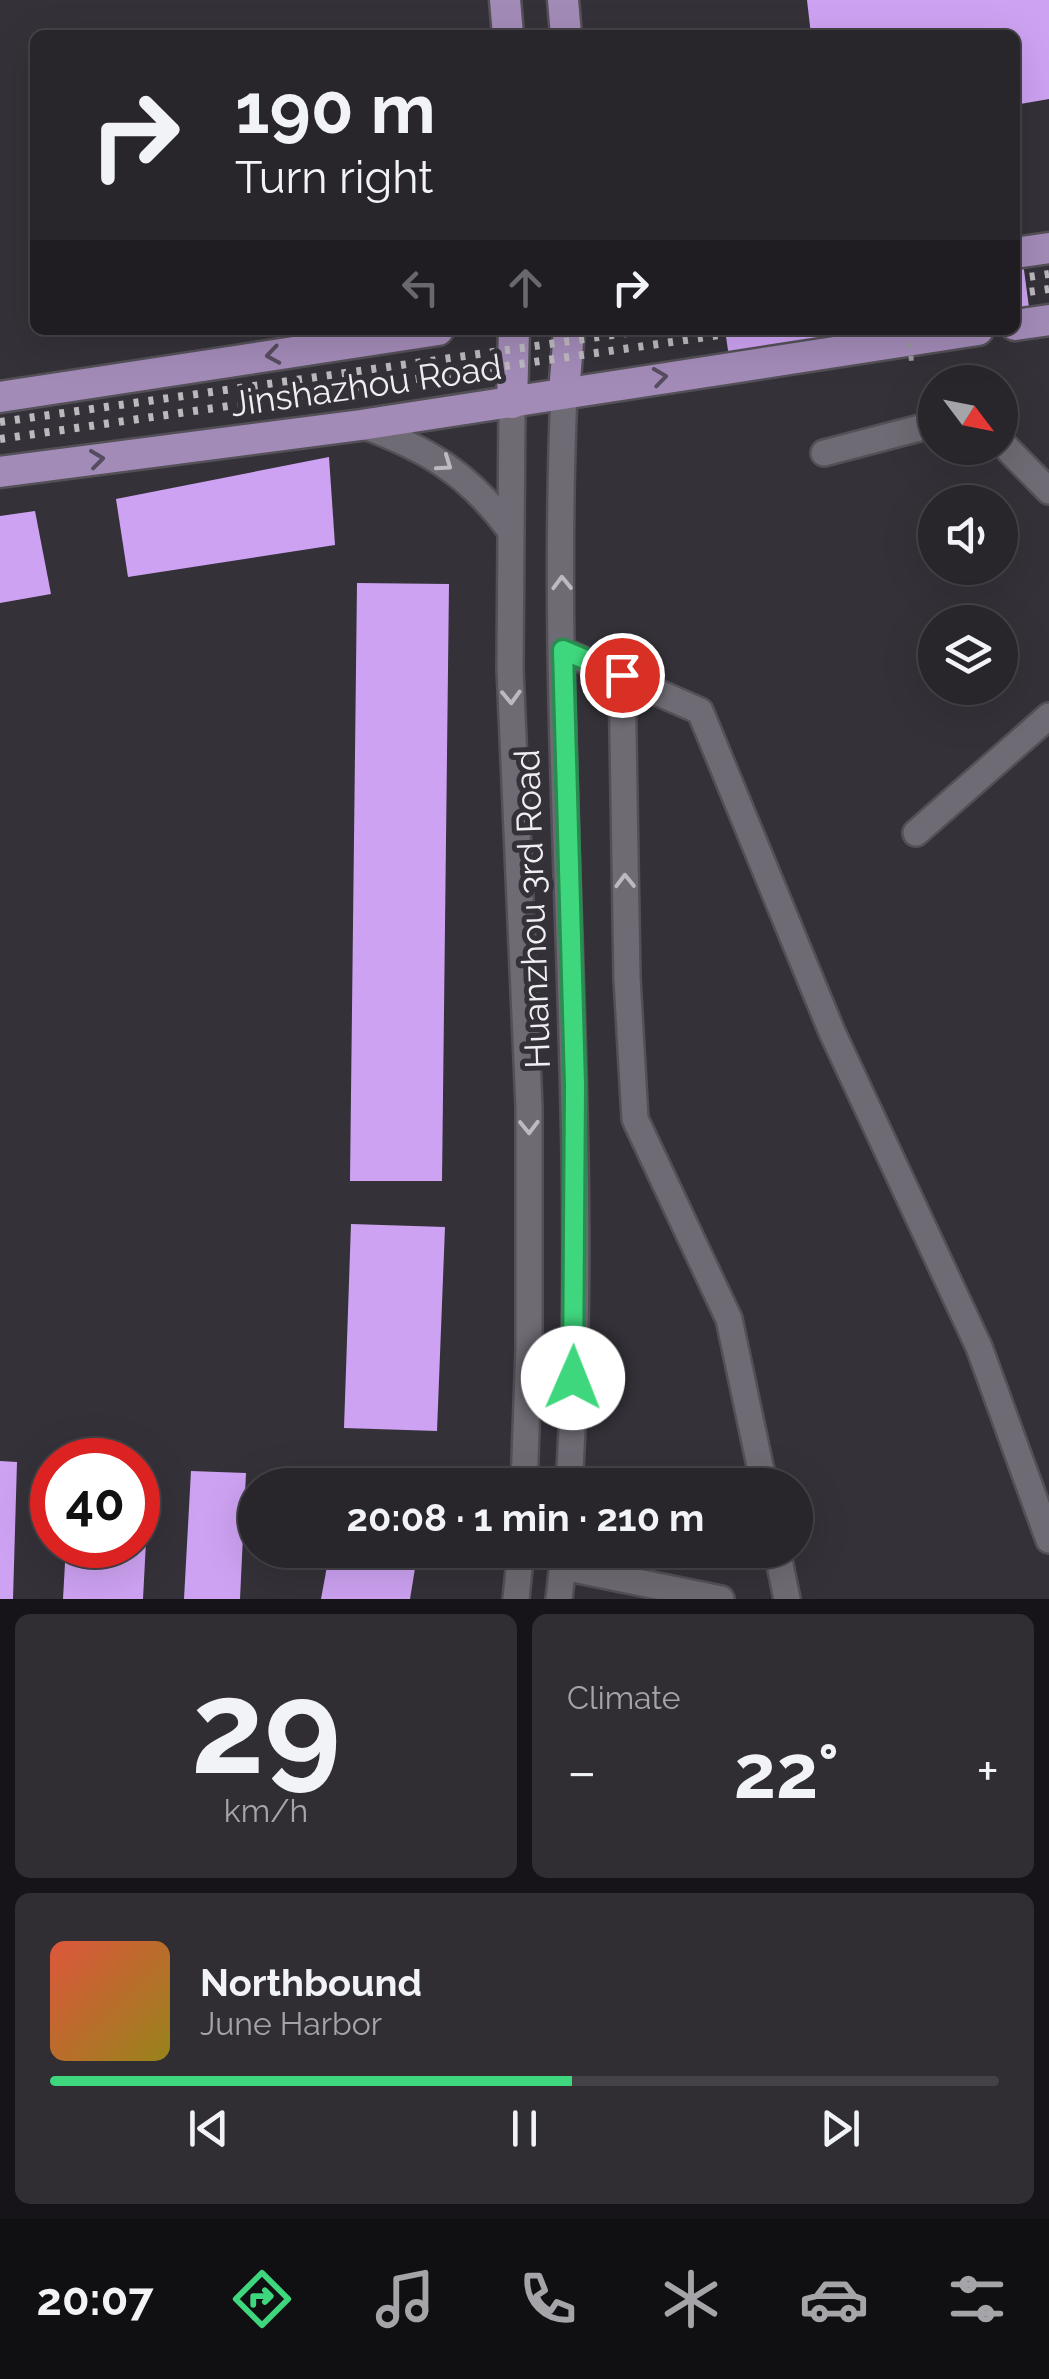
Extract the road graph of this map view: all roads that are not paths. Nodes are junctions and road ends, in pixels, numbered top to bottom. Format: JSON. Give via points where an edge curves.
{"nodes":[{"id":1,"x":504,"y":0,"type":"edge"},
{"id":2,"x":563,"y":0,"type":"edge"},
{"id":3,"x":507,"y":30,"type":"edge"},
{"id":4,"x":566,"y":30,"type":"edge"},
{"id":5,"x":1049,"y":248,"type":"edge"},
{"id":6,"x":1020,"y":252,"type":"edge"},
{"id":7,"x":1049,"y":320,"type":"edge"},
{"id":8,"x":1020,"y":323,"type":"edge"},
{"id":9,"x":406,"y":335,"type":"edge"},
{"id":10,"x":514,"y":335,"type":"edge"},
{"id":11,"x":569,"y":335,"type":"edge"},
{"id":12,"x":945,"y":335,"type":"edge"},
{"id":13,"x":564,"y":393,"type":"junction"},
{"id":14,"x":0,"y":398,"type":"edge"},
{"id":15,"x":512,"y":403,"type":"junction"},
{"id":16,"x":360,"y":425,"type":"junction"},
{"id":17,"x":918,"y":428,"type":"edge"},
{"id":18,"x":824,"y":452,"type":"dead end"},
{"id":19,"x":1018,"y":459,"type":"edge"},
{"id":20,"x":0,"y":472,"type":"edge"},
{"id":21,"x":1049,"y":491,"type":"edge"},
{"id":22,"x":510,"y":530,"type":"junction"},
{"id":23,"x":563,"y":650,"type":"junction"},
{"id":24,"x":622,"y":675,"type":"junction"},
{"id":25,"x":1049,"y":716,"type":"edge"},
{"id":26,"x":916,"y":833,"type":"dead end"},
{"id":27,"x":525,"y":1468,"type":"edge"},
{"id":28,"x":569,"y":1468,"type":"edge"},
{"id":29,"x":760,"y":1468,"type":"edge"},
{"id":30,"x":1049,"y":1540,"type":"edge"},
{"id":31,"x":519,"y":1568,"type":"edge"},
{"id":32,"x":563,"y":1568,"type":"edge"},
{"id":33,"x":603,"y":1568,"type":"edge"},
{"id":34,"x":781,"y":1568,"type":"edge"},
{"id":35,"x":516,"y":1599,"type":"edge"},
{"id":36,"x":559,"y":1599,"type":"edge"},
{"id":37,"x":722,"y":1599,"type":"edge"},
{"id":38,"x":788,"y":1599,"type":"edge"}],
"edges":[{"from":1,"to":3,"type":"main road"},
{"from":2,"to":4,"type":"main road"},
{"from":5,"to":6,"type":"main road"},
{"from":7,"to":8,"type":"main road"},
{"from":9,"to":14,"type":"main road","name":"Jinshazhou Road","one_way":true},
{"from":10,"to":15,"type":"main road","name":"Huanzhou 3rd Road"},
{"from":11,"to":13,"type":"main road","name":"Huanzhou 3rd Road"},
{"from":13,"to":12,"type":"main road","name":"Jinshazhou Road","one_way":true},
{"from":13,"to":15,"type":"main road","name":"Jinshazhou Road"},
{"from":23,"to":13,"type":"street","name":"Huanzhou 3rd Road","one_way":true},
{"from":15,"to":16,"type":"main road","name":"Jinshazhou Road"},
{"from":15,"to":22,"type":"street","name":"Huanzhou 3rd Road"},
{"from":20,"to":16,"type":"main road","name":"Jinshazhou Road","one_way":true},
{"from":16,"to":22,"type":"street","one_way":true,"via":[[436,458]]},
{"from":17,"to":18,"type":"street"},
{"from":19,"to":21,"type":"street"},
{"from":22,"to":27,"type":"street","name":"Huanzhou 3rd Road","one_way":true,"via":[[510,685],[529,1107]]},
{"from":23,"to":24,"type":"street"},
{"from":23,"to":28,"type":"street","name":"Huanzhou 3rd Road","via":[[575,1085]]},
{"from":29,"to":24,"type":"street","one_way":true,"via":[[729,1319],[635,1119]]},
{"from":24,"to":30,"type":"street","via":[[700,712],[832,1032],[979,1347]]},
{"from":25,"to":26,"type":"street"},
{"from":31,"to":35,"type":"street"},
{"from":32,"to":36,"type":"street"},
{"from":33,"to":37,"type":"street"},
{"from":34,"to":38,"type":"street"}]}
